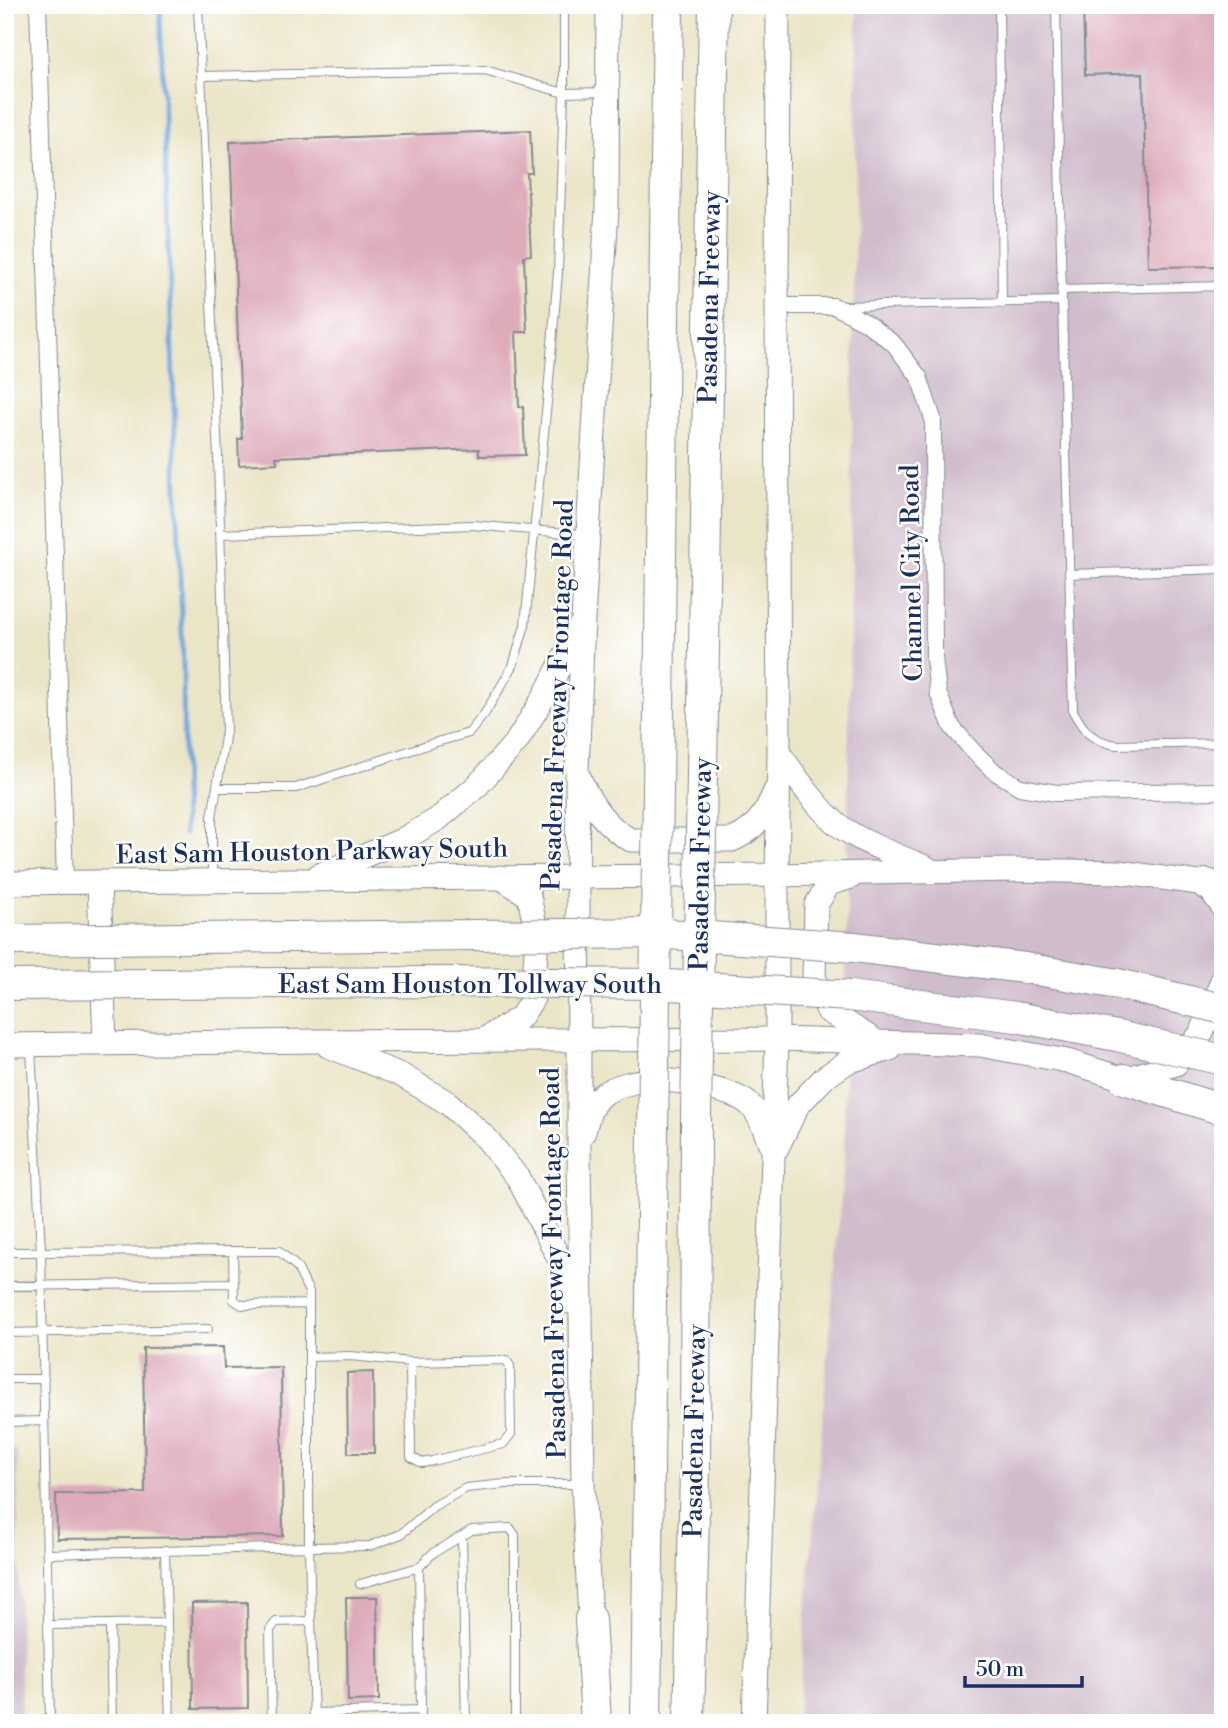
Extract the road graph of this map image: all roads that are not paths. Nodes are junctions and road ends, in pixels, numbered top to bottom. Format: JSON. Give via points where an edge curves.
{"nodes":[{"id":1,"x":37,"y":5,"type":"edge"},
{"id":2,"x":198,"y":5,"type":"edge"},
{"id":3,"x":564,"y":5,"type":"edge"},
{"id":4,"x":608,"y":5,"type":"edge"},
{"id":5,"x":668,"y":5,"type":"edge"},
{"id":6,"x":714,"y":5,"type":"edge"},
{"id":7,"x":778,"y":5,"type":"edge"},
{"id":8,"x":999,"y":5,"type":"edge"},
{"id":9,"x":1056,"y":5,"type":"edge"},
{"id":10,"x":201,"y":76,"type":"junction"},
{"id":11,"x":608,"y":92,"type":"junction"},
{"id":12,"x":564,"y":93,"type":"junction"},
{"id":13,"x":1223,"y":286,"type":"edge"},
{"id":14,"x":1061,"y":290,"type":"junction"},
{"id":15,"x":1062,"y":301,"type":"junction"},
{"id":16,"x":1002,"y":303,"type":"junction"},
{"id":17,"x":776,"y":306,"type":"junction"},
{"id":18,"x":834,"y":306,"type":"junction"},
{"id":19,"x":533,"y":530,"type":"junction"},
{"id":20,"x":220,"y":534,"type":"junction"},
{"id":21,"x":588,"y":535,"type":"junction"},
{"id":22,"x":1223,"y":569,"type":"edge"},
{"id":23,"x":1069,"y":574,"type":"junction"},
{"id":24,"x":583,"y":620,"type":"junction"},
{"id":25,"x":1223,"y":743,"type":"edge"},
{"id":26,"x":779,"y":753,"type":"junction"},
{"id":27,"x":577,"y":771,"type":"junction"},
{"id":28,"x":778,"y":785,"type":"junction"},
{"id":29,"x":217,"y":788,"type":"junction"},
{"id":30,"x":1223,"y":791,"type":"edge"},
{"id":31,"x":933,"y":870,"type":"junction"},
{"id":32,"x":867,"y":873,"type":"junction"},
{"id":33,"x":777,"y":875,"type":"junction"},
{"id":34,"x":578,"y":876,"type":"junction"},
{"id":35,"x":500,"y":877,"type":"junction"},
{"id":36,"x":310,"y":879,"type":"junction"},
{"id":37,"x":212,"y":880,"type":"junction"},
{"id":38,"x":65,"y":882,"type":"junction"},
{"id":39,"x":99,"y":882,"type":"junction"},
{"id":40,"x":5,"y":883,"type":"edge"},
{"id":41,"x":1217,"y":893,"type":"edge"},
{"id":42,"x":5,"y":940,"type":"edge"},
{"id":43,"x":1223,"y":978,"type":"edge"},
{"id":44,"x":5,"y":985,"type":"edge"},
{"id":45,"x":1223,"y":1009,"type":"edge"},
{"id":46,"x":778,"y":1039,"type":"junction"},
{"id":47,"x":483,"y":1040,"type":"junction"},
{"id":48,"x":316,"y":1041,"type":"junction"},
{"id":49,"x":579,"y":1041,"type":"junction"},
{"id":50,"x":877,"y":1042,"type":"junction"},
{"id":51,"x":908,"y":1043,"type":"junction"},
{"id":52,"x":105,"y":1044,"type":"junction"},
{"id":53,"x":5,"y":1045,"type":"edge"},
{"id":54,"x":31,"y":1045,"type":"junction"},
{"id":55,"x":1223,"y":1060,"type":"edge"},
{"id":56,"x":1124,"y":1079,"type":"junction"},
{"id":57,"x":1223,"y":1110,"type":"edge"},
{"id":58,"x":579,"y":1150,"type":"junction"},
{"id":59,"x":774,"y":1154,"type":"junction"},
{"id":60,"x":233,"y":1251,"type":"junction"},
{"id":61,"x":5,"y":1252,"type":"edge"},
{"id":62,"x":41,"y":1252,"type":"junction"},
{"id":63,"x":234,"y":1283,"type":"junction"},
{"id":64,"x":42,"y":1285,"type":"junction"},
{"id":65,"x":5,"y":1286,"type":"edge"},
{"id":66,"x":309,"y":1304,"type":"junction"},
{"id":67,"x":208,"y":1329,"type":"dead end"},
{"id":68,"x":5,"y":1333,"type":"edge"},
{"id":69,"x":43,"y":1333,"type":"junction"},
{"id":70,"x":309,"y":1357,"type":"junction"},
{"id":71,"x":410,"y":1362,"type":"junction"},
{"id":72,"x":582,"y":1366,"type":"junction"},
{"id":73,"x":44,"y":1379,"type":"junction"},
{"id":74,"x":5,"y":1380,"type":"edge"},
{"id":75,"x":44,"y":1421,"type":"junction"},
{"id":76,"x":5,"y":1422,"type":"edge"},
{"id":77,"x":695,"y":1471,"type":"junction"},
{"id":78,"x":583,"y":1485,"type":"junction"},
{"id":79,"x":462,"y":1536,"type":"junction"},
{"id":80,"x":309,"y":1547,"type":"junction"},
{"id":81,"x":165,"y":1550,"type":"junction"},
{"id":82,"x":47,"y":1554,"type":"junction"},
{"id":83,"x":419,"y":1567,"type":"junction"},
{"id":84,"x":360,"y":1584,"type":"dead end"},
{"id":85,"x":590,"y":1619,"type":"junction"},
{"id":86,"x":311,"y":1620,"type":"junction"},
{"id":87,"x":167,"y":1623,"type":"junction"},
{"id":88,"x":110,"y":1624,"type":"junction"},
{"id":89,"x":48,"y":1625,"type":"junction"},
{"id":90,"x":421,"y":1710,"type":"junction"},
{"id":91,"x":314,"y":1718,"type":"edge"},
{"id":92,"x":50,"y":1723,"type":"edge"},
{"id":93,"x":112,"y":1723,"type":"edge"},
{"id":94,"x":170,"y":1723,"type":"edge"},
{"id":95,"x":272,"y":1723,"type":"edge"},
{"id":96,"x":421,"y":1723,"type":"edge"},
{"id":97,"x":467,"y":1723,"type":"edge"},
{"id":98,"x":515,"y":1723,"type":"edge"},
{"id":99,"x":584,"y":1723,"type":"edge"},
{"id":100,"x":596,"y":1723,"type":"edge"},
{"id":101,"x":646,"y":1723,"type":"edge"},
{"id":102,"x":689,"y":1723,"type":"edge"},
{"id":103,"x":701,"y":1723,"type":"edge"},
{"id":104,"x":754,"y":1723,"type":"edge"}],
"edges":[{"from":1,"to":38,"type":"street"},
{"from":2,"to":10,"type":"lane"},
{"from":3,"to":12,"type":"lane"},
{"from":4,"to":11,"type":"main road","name":"Pasadena Freeway Frontage Road"},
{"from":5,"to":101,"type":"highway","name":"Pasadena Freeway","bridge":true},
{"from":6,"to":77,"type":"highway","name":"Pasadena Freeway","bridge":true,"via":[[696,1116]]},
{"from":7,"to":17,"type":"main road"},
{"from":8,"to":16,"type":"lane"},
{"from":9,"to":14,"type":"lane"},
{"from":10,"to":12,"type":"lane","via":[[485,70]]},
{"from":10,"to":20,"type":"lane"},
{"from":11,"to":12,"type":"lane"},
{"from":11,"to":21,"type":"main road","name":"Pasadena Freeway Frontage Road","via":[[607,208]]},
{"from":12,"to":19,"type":"lane","via":[[558,272]]},
{"from":13,"to":14,"type":"lane"},
{"from":14,"to":15,"type":"lane"},
{"from":15,"to":16,"type":"lane"},
{"from":15,"to":23,"type":"lane"},
{"from":16,"to":18,"type":"lane"},
{"from":17,"to":18,"type":"street","name":"Channel City Road"},
{"from":17,"to":26,"type":"main road"},
{"from":18,"to":30,"type":"street","name":"Channel City Road","via":[[865,321],[894,344],[919,377],[933,419],[934,658],[938,693],[952,727],[995,772],[1020,787],[1057,793]]},
{"from":19,"to":20,"type":"lane","via":[[473,525]]},
{"from":19,"to":21,"type":"lane"},
{"from":19,"to":29,"type":"lane","via":[[525,625],[513,666],[469,733],[296,788]]},
{"from":20,"to":29,"type":"lane","via":[[226,731]]},
{"from":21,"to":24,"type":"main road","name":"Pasadena Freeway Frontage Road"},
{"from":22,"to":23,"type":"lane"},
{"from":23,"to":25,"type":"lane","via":[[1073,711],[1083,730],[1100,742],[1116,745]]},
{"from":24,"to":27,"type":"main road","name":"Pasadena Freeway Frontage Road"},
{"from":24,"to":36,"type":"main road","via":[[517,741],[477,786],[438,819],[402,840]]},
{"from":26,"to":28,"type":"main road"},
{"from":26,"to":31,"type":"main road","via":[[837,824],[871,845]]},
{"from":27,"to":28,"type":"main road","via":[[606,823],[631,840],[732,840],[756,824]]},
{"from":27,"to":34,"type":"main road","name":"Pasadena Freeway Frontage Road"},
{"from":28,"to":33,"type":"main road"},
{"from":29,"to":37,"type":"lane"},
{"from":31,"to":32,"type":"main road","name":"East Sam Houston Parkway South"},
{"from":31,"to":41,"type":"main road","name":"East Sam Houston Parkway South","via":[[1119,872]]},
{"from":32,"to":33,"type":"main road","name":"East Sam Houston Parkway South"},
{"from":32,"to":50,"type":"main road","via":[[829,884],[816,905],[814,977],[828,1011]]},
{"from":33,"to":34,"type":"main road","name":"East Sam Houston Parkway South"},
{"from":33,"to":46,"type":"main road"},
{"from":34,"to":35,"type":"main road","name":"East Sam Houston Parkway South"},
{"from":34,"to":49,"type":"main road","name":"Pasadena Freeway Frontage Road"},
{"from":35,"to":36,"type":"main road","name":"East Sam Houston Parkway South"},
{"from":35,"to":47,"type":"main road","via":[[529,897],[537,935],[533,998],[521,1017]]},
{"from":36,"to":37,"type":"main road","name":"East Sam Houston Parkway South"},
{"from":37,"to":39,"type":"main road","name":"East Sam Houston Parkway South"},
{"from":38,"to":39,"type":"main road","name":"East Sam Houston Parkway South"},
{"from":38,"to":40,"type":"main road","name":"East Sam Houston Parkway South"},
{"from":39,"to":52,"type":"main road"},
{"from":42,"to":45,"type":"highway","name":"East Sam Houston Tollway South","bridge":true,"via":[[653,933],[854,947],[1025,968]]},
{"from":43,"to":56,"type":"main road","via":[[1202,1032],[1176,1064]]},
{"from":44,"to":55,"type":"highway","name":"East Sam Houston Tollway South","bridge":true,"via":[[652,984],[850,996],[1016,1017]]},
{"from":46,"to":49,"type":"main road"},
{"from":46,"to":50,"type":"main road"},
{"from":46,"to":59,"type":"main road"},
{"from":47,"to":48,"type":"main road"},
{"from":47,"to":49,"type":"main road"},
{"from":48,"to":52,"type":"main road"},
{"from":48,"to":72,"type":"main road","via":[[401,1075],[449,1103],[487,1139],[518,1178],[564,1268]]},
{"from":49,"to":58,"type":"main road","name":"Pasadena Freeway Frontage Road"},
{"from":50,"to":51,"type":"main road"},
{"from":51,"to":56,"type":"main road","via":[[980,1045],[1067,1061]]},
{"from":51,"to":59,"type":"main road","via":[[847,1062],[824,1078],[798,1105]]},
{"from":52,"to":54,"type":"main road"},
{"from":53,"to":54,"type":"main road"},
{"from":54,"to":62,"type":"lane"},
{"from":56,"to":57,"type":"highway"},
{"from":58,"to":59,"type":"main road","via":[[590,1112],[603,1094],[650,1079],[744,1099],[758,1114]]},
{"from":58,"to":72,"type":"main road","name":"Pasadena Freeway Frontage Road"},
{"from":59,"to":104,"type":"main road"},
{"from":60,"to":62,"type":"lane"},
{"from":60,"to":63,"type":"lane"},
{"from":60,"to":66,"type":"lane","via":[[279,1251],[296,1266],[309,1292]]},
{"from":61,"to":62,"type":"lane"},
{"from":62,"to":64,"type":"lane"},
{"from":63,"to":64,"type":"lane"},
{"from":63,"to":66,"type":"lane","via":[[234,1300],[242,1305]]},
{"from":64,"to":65,"type":"lane"},
{"from":64,"to":69,"type":"lane"},
{"from":66,"to":70,"type":"lane"},
{"from":67,"to":69,"type":"lane"},
{"from":68,"to":69,"type":"lane"},
{"from":69,"to":73,"type":"lane"},
{"from":70,"to":71,"type":"lane"},
{"from":70,"to":80,"type":"lane"},
{"from":71,"to":71,"type":"lane","via":[[506,1360],[510,1366],[511,1434],[503,1444],[432,1461],[422,1463],[411,1457]]},
{"from":72,"to":78,"type":"main road","name":"Pasadena Freeway Frontage Road"},
{"from":73,"to":74,"type":"lane"},
{"from":73,"to":75,"type":"lane"},
{"from":75,"to":76,"type":"lane"},
{"from":75,"to":82,"type":"lane"},
{"from":77,"to":102,"type":"highway","name":"Pasadena Freeway"},
{"from":77,"to":103,"type":"highway"},
{"from":78,"to":80,"type":"lane","via":[[466,1488],[434,1506],[401,1534],[370,1546]]},
{"from":78,"to":85,"type":"main road","name":"Pasadena Freeway Frontage Road"},
{"from":79,"to":83,"type":"lane"},
{"from":79,"to":97,"type":"lane"},
{"from":79,"to":98,"type":"lane","via":[[472,1530],[510,1528],[515,1535]]},
{"from":80,"to":81,"type":"lane"},
{"from":80,"to":86,"type":"lane"},
{"from":81,"to":82,"type":"lane"},
{"from":81,"to":87,"type":"lane"},
{"from":82,"to":89,"type":"lane"},
{"from":83,"to":84,"type":"lane"},
{"from":83,"to":90,"type":"lane"},
{"from":85,"to":99,"type":"main road","name":"Pasadena Freeway Frontage Road"},
{"from":85,"to":100,"type":"highway"},
{"from":86,"to":91,"type":"lane"},
{"from":86,"to":95,"type":"lane","via":[[276,1622],[270,1630]]},
{"from":87,"to":88,"type":"lane"},
{"from":87,"to":94,"type":"lane"},
{"from":88,"to":89,"type":"lane"},
{"from":88,"to":93,"type":"lane"},
{"from":89,"to":92,"type":"lane"},
{"from":90,"to":91,"type":"lane"},
{"from":90,"to":96,"type":"lane"}]}
